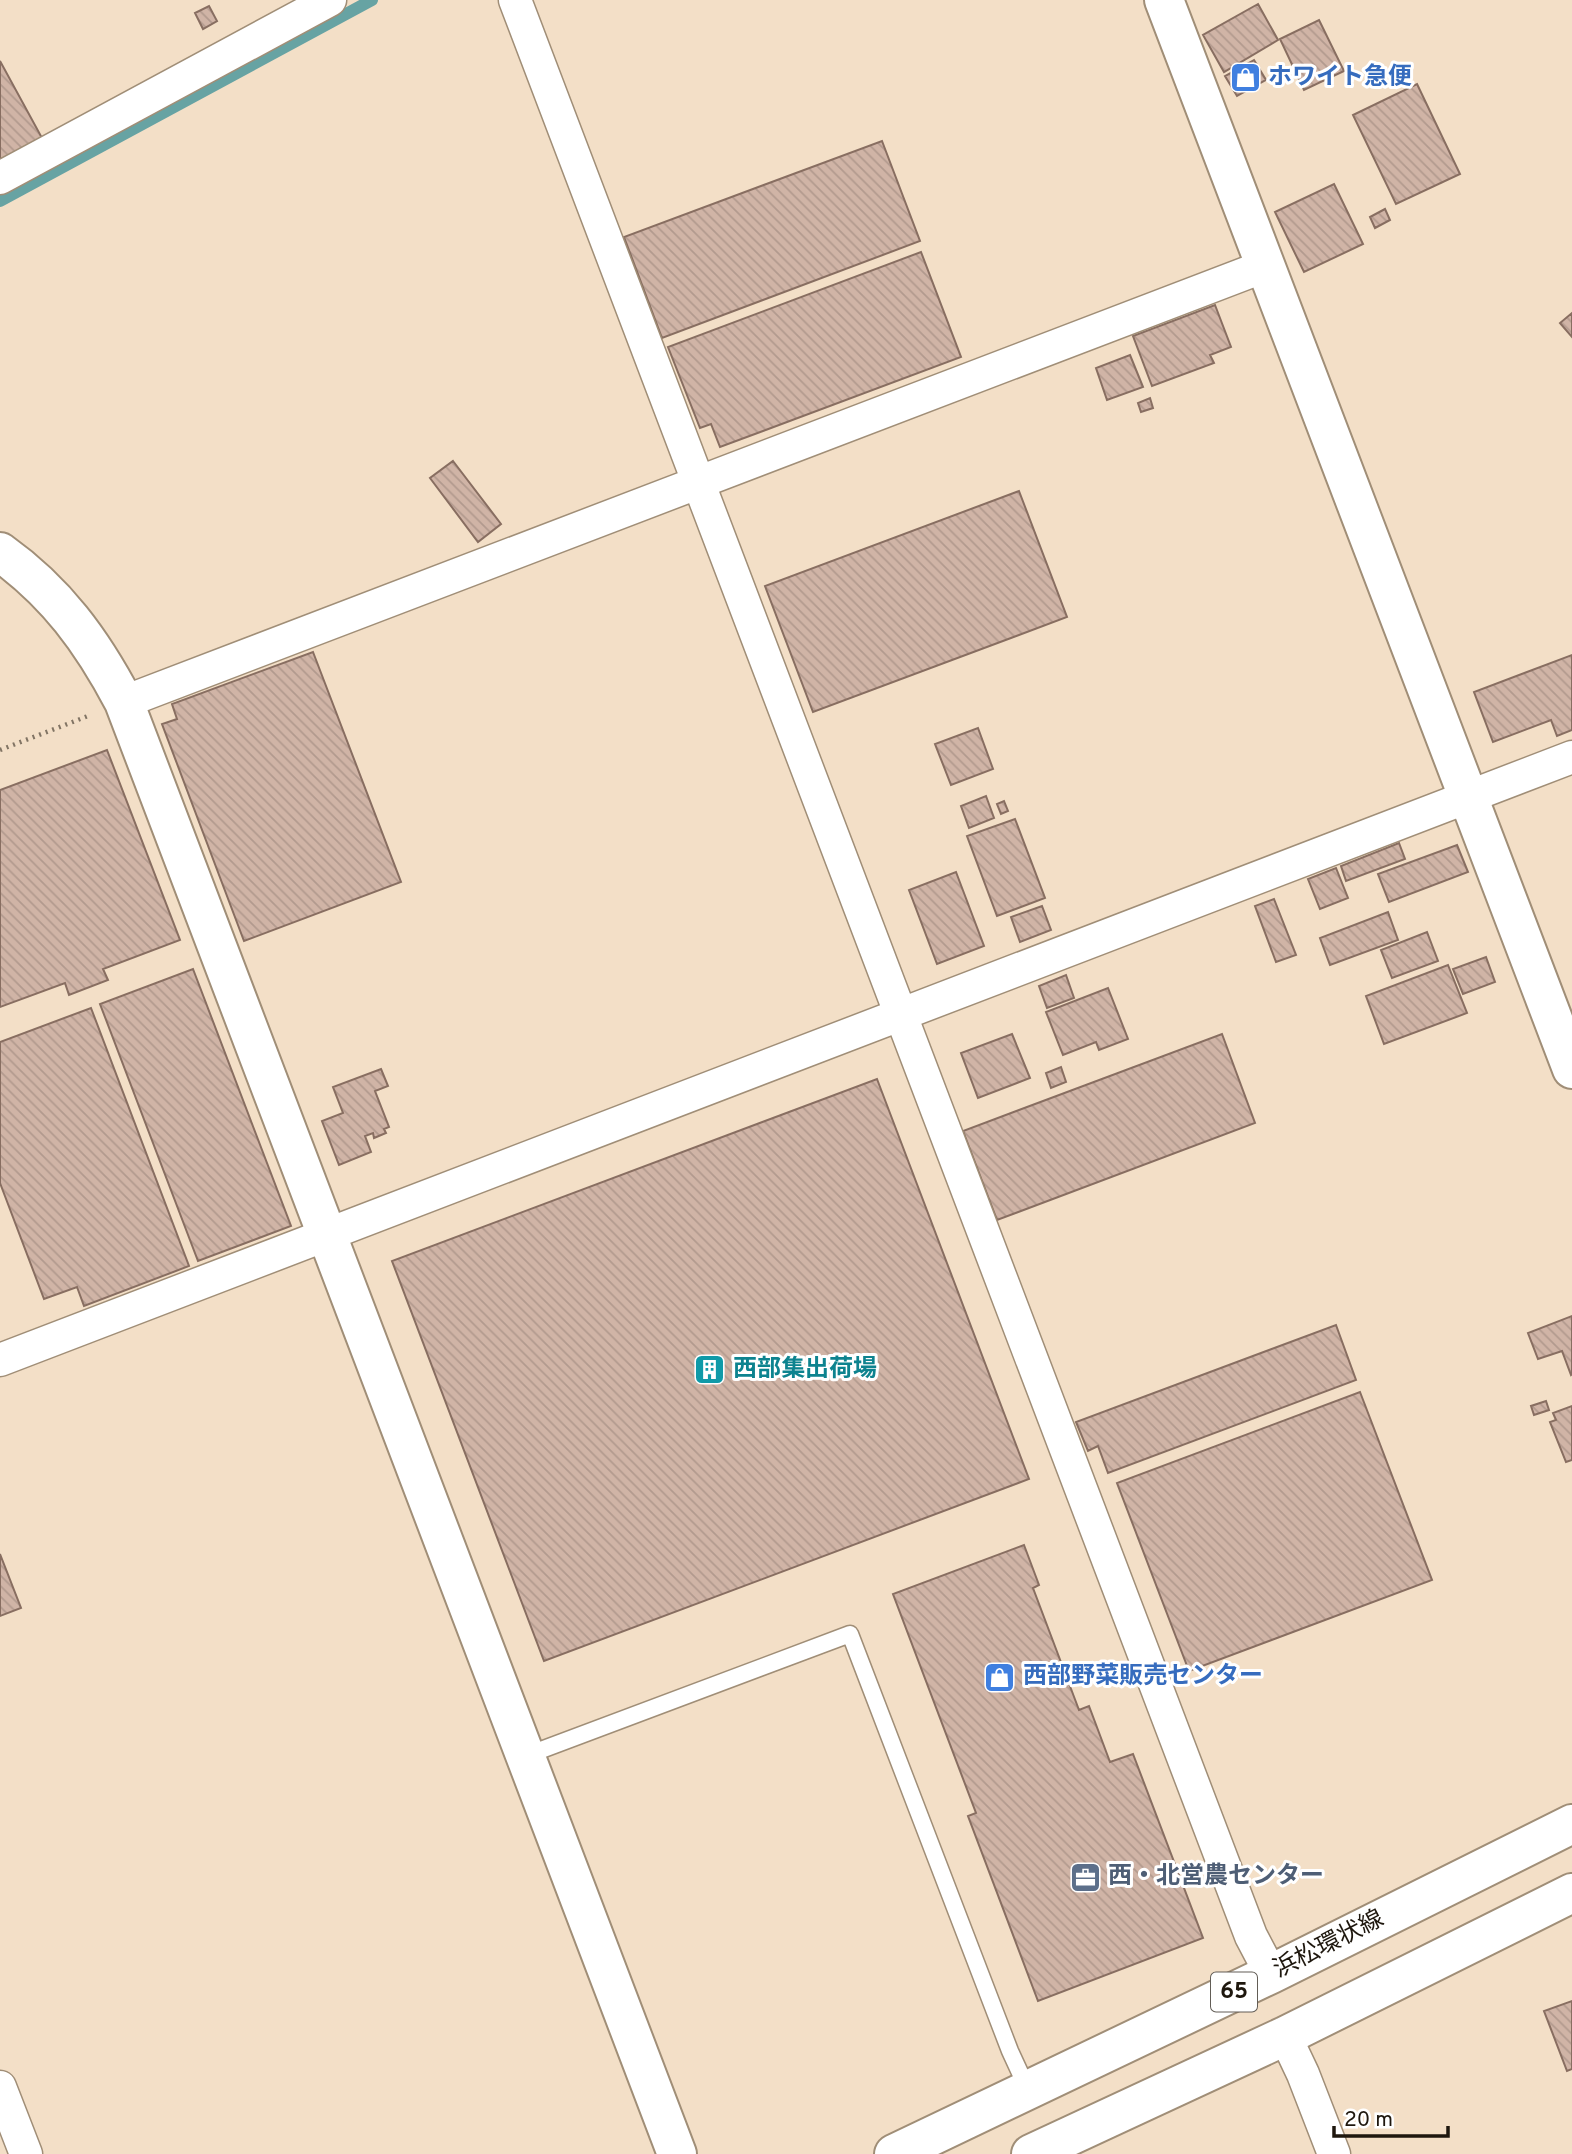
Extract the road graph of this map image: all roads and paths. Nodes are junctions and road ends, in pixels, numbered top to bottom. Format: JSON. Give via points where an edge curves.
{"nodes":[{"id":1,"x":330,"y":0,"type":"edge"},
{"id":2,"x":515,"y":0,"type":"edge"},
{"id":3,"x":1164,"y":0,"type":"edge"},
{"id":4,"x":0,"y":178,"type":"edge"},
{"id":5,"x":1265,"y":266,"type":"junction"},
{"id":6,"x":699,"y":483,"type":"junction"},
{"id":7,"x":0,"y":552,"type":"edge"},
{"id":8,"x":124,"y":702,"type":"junction"},
{"id":9,"x":0,"y":750,"type":"edge"},
{"id":10,"x":1572,"y":757,"type":"edge"},
{"id":11,"x":1468,"y":797,"type":"junction"},
{"id":12,"x":901,"y":1014,"type":"junction"},
{"id":13,"x":1572,"y":1069,"type":"edge"},
{"id":14,"x":327,"y":1235,"type":"junction"},
{"id":15,"x":0,"y":1360,"type":"edge"},
{"id":16,"x":525,"y":1756,"type":"junction"},
{"id":17,"x":1572,"y":1824,"type":"edge"},
{"id":18,"x":1572,"y":1893,"type":"edge"},
{"id":19,"x":1271,"y":1974,"type":"junction"},
{"id":20,"x":1285,"y":2036,"type":"junction"},
{"id":21,"x":0,"y":2087,"type":"edge"},
{"id":22,"x":1028,"y":2090,"type":"junction"},
{"id":23,"x":26,"y":2154,"type":"edge"},
{"id":24,"x":677,"y":2154,"type":"edge"},
{"id":25,"x":894,"y":2154,"type":"edge"},
{"id":26,"x":1031,"y":2154,"type":"edge"},
{"id":27,"x":1334,"y":2154,"type":"edge"}],
"edges":[{"from":1,"to":4,"type":"street"},
{"from":2,"to":6,"type":"street"},
{"from":3,"to":5,"type":"street"},
{"from":5,"to":6,"type":"street"},
{"from":5,"to":11,"type":"street"},
{"from":6,"to":8,"type":"street"},
{"from":6,"to":12,"type":"street"},
{"from":7,"to":8,"type":"street","via":[[35,579],[78,624]]},
{"from":8,"to":9,"type":"path"},
{"from":8,"to":14,"type":"street"},
{"from":10,"to":11,"type":"street"},
{"from":11,"to":12,"type":"street"},
{"from":11,"to":13,"type":"street"},
{"from":12,"to":14,"type":"street"},
{"from":12,"to":19,"type":"street","via":[[1251,1936]]},
{"from":14,"to":15,"type":"street"},
{"from":14,"to":16,"type":"street"},
{"from":16,"to":22,"type":"lane","via":[[850,1633]]},
{"from":16,"to":24,"type":"street"},
{"from":17,"to":19,"type":"street","name":"浜松環状線","number":"65"},
{"from":18,"to":20,"type":"street","number":"65"},
{"from":19,"to":22,"type":"street","name":"浜松環状線","number":"65"},
{"from":20,"to":26,"type":"street","number":"65"},
{"from":20,"to":27,"type":"street"},
{"from":21,"to":23,"type":"street"},
{"from":22,"to":25,"type":"street","name":"浜松環状線","number":"65"}]}
